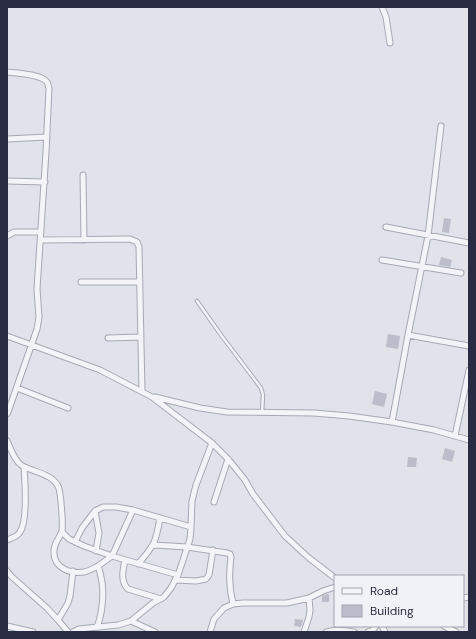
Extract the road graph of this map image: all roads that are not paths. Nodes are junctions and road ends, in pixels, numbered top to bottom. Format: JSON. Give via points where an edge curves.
{"nodes":[{"id":1,"x":382,"y":7,"type":"edge"},
{"id":2,"x":390,"y":43,"type":"dead end"},
{"id":3,"x":7,"y":72,"type":"edge"},
{"id":4,"x":441,"y":126,"type":"dead end"},
{"id":5,"x":47,"y":137,"type":"junction"},
{"id":6,"x":7,"y":139,"type":"edge"},
{"id":7,"x":83,"y":175,"type":"dead end"},
{"id":8,"x":7,"y":180,"type":"edge"},
{"id":9,"x":45,"y":182,"type":"junction"},
{"id":10,"x":386,"y":227,"type":"dead end"},
{"id":11,"x":41,"y":232,"type":"junction"},
{"id":12,"x":7,"y":236,"type":"edge"},
{"id":13,"x":428,"y":236,"type":"junction"},
{"id":14,"x":40,"y":240,"type":"junction"},
{"id":15,"x":84,"y":240,"type":"junction"},
{"id":16,"x":469,"y":243,"type":"edge"},
{"id":17,"x":382,"y":260,"type":"dead end"},
{"id":18,"x":422,"y":266,"type":"junction"},
{"id":19,"x":461,"y":273,"type":"dead end"},
{"id":20,"x":81,"y":282,"type":"dead end"},
{"id":21,"x":140,"y":282,"type":"junction"},
{"id":22,"x":197,"y":301,"type":"dead end"},
{"id":23,"x":408,"y":335,"type":"junction"},
{"id":24,"x":7,"y":336,"type":"edge"},
{"id":25,"x":141,"y":337,"type":"junction"},
{"id":26,"x":108,"y":338,"type":"dead end"},
{"id":27,"x":31,"y":345,"type":"junction"},
{"id":28,"x":469,"y":346,"type":"edge"},
{"id":29,"x":469,"y":370,"type":"edge"},
{"id":30,"x":468,"y":378,"type":"edge"},
{"id":31,"x":16,"y":388,"type":"junction"},
{"id":32,"x":142,"y":391,"type":"junction"},
{"id":33,"x":152,"y":397,"type":"junction"},
{"id":34,"x":68,"y":408,"type":"dead end"},
{"id":35,"x":262,"y":412,"type":"junction"},
{"id":36,"x":7,"y":414,"type":"edge"},
{"id":37,"x":392,"y":422,"type":"junction"},
{"id":38,"x":455,"y":436,"type":"junction"},
{"id":39,"x":469,"y":440,"type":"edge"},
{"id":40,"x":7,"y":442,"type":"edge"},
{"id":41,"x":212,"y":443,"type":"junction"},
{"id":42,"x":228,"y":459,"type":"junction"},
{"id":43,"x":24,"y":467,"type":"junction"},
{"id":44,"x":214,"y":502,"type":"dead end"},
{"id":45,"x":133,"y":510,"type":"junction"},
{"id":46,"x":95,"y":511,"type":"junction"},
{"id":47,"x":160,"y":518,"type":"junction"},
{"id":48,"x":191,"y":527,"type":"junction"},
{"id":49,"x":62,"y":532,"type":"junction"},
{"id":50,"x":7,"y":540,"type":"edge"},
{"id":51,"x":75,"y":542,"type":"junction"},
{"id":52,"x":154,"y":545,"type":"junction"},
{"id":53,"x":187,"y":546,"type":"junction"},
{"id":54,"x":213,"y":550,"type":"junction"},
{"id":55,"x":96,"y":551,"type":"junction"},
{"id":56,"x":112,"y":556,"type":"junction"},
{"id":57,"x":125,"y":560,"type":"junction"},
{"id":58,"x":138,"y":564,"type":"junction"},
{"id":59,"x":98,"y":566,"type":"junction"},
{"id":60,"x":7,"y":571,"type":"edge"},
{"id":61,"x":72,"y":572,"type":"junction"},
{"id":62,"x":176,"y":577,"type":"junction"},
{"id":63,"x":334,"y":577,"type":"edge"},
{"id":64,"x":334,"y":587,"type":"edge"},
{"id":65,"x":309,"y":598,"type":"junction"},
{"id":66,"x":161,"y":599,"type":"junction"},
{"id":67,"x":233,"y":604,"type":"junction"},
{"id":68,"x":58,"y":620,"type":"junction"},
{"id":69,"x":131,"y":621,"type":"junction"},
{"id":70,"x":7,"y":626,"type":"edge"},
{"id":71,"x":97,"y":627,"type":"junction"},
{"id":72,"x":446,"y":627,"type":"edge"},
{"id":73,"x":328,"y":631,"type":"edge"},
{"id":74,"x":33,"y":632,"type":"edge"},
{"id":75,"x":68,"y":632,"type":"edge"},
{"id":76,"x":73,"y":632,"type":"edge"},
{"id":77,"x":155,"y":632,"type":"edge"},
{"id":78,"x":210,"y":632,"type":"edge"},
{"id":79,"x":304,"y":632,"type":"edge"},
{"id":80,"x":354,"y":632,"type":"edge"},
{"id":81,"x":456,"y":632,"type":"edge"}],
"edges":[{"from":1,"to":2,"type":"street"},
{"from":3,"to":5,"type":"street","via":[[37,77],[48,83]]},
{"from":4,"to":13,"type":"street"},
{"from":5,"to":6,"type":"street"},
{"from":5,"to":9,"type":"street"},
{"from":7,"to":15,"type":"street"},
{"from":8,"to":9,"type":"street"},
{"from":9,"to":11,"type":"street"},
{"from":10,"to":13,"type":"street"},
{"from":11,"to":12,"type":"street","via":[[14,232]]},
{"from":11,"to":14,"type":"street"},
{"from":13,"to":16,"type":"street"},
{"from":13,"to":18,"type":"street"},
{"from":14,"to":15,"type":"street"},
{"from":14,"to":27,"type":"street","via":[[37,289],[39,316]]},
{"from":15,"to":21,"type":"street","via":[[130,239],[137,242]]},
{"from":17,"to":18,"type":"street"},
{"from":18,"to":19,"type":"street"},
{"from":18,"to":23,"type":"street"},
{"from":20,"to":21,"type":"street"},
{"from":21,"to":25,"type":"street"},
{"from":22,"to":35,"type":"lane","via":[[261,388]]},
{"from":23,"to":28,"type":"street"},
{"from":23,"to":37,"type":"street"},
{"from":24,"to":27,"type":"street"},
{"from":25,"to":26,"type":"street"},
{"from":25,"to":32,"type":"street"},
{"from":27,"to":31,"type":"street"},
{"from":27,"to":32,"type":"street","via":[[100,370]]},
{"from":29,"to":30,"type":"street"},
{"from":30,"to":38,"type":"street"},
{"from":31,"to":34,"type":"street"},
{"from":31,"to":36,"type":"street"},
{"from":32,"to":33,"type":"street"},
{"from":33,"to":35,"type":"street","via":[[227,412]]},
{"from":33,"to":41,"type":"street"},
{"from":35,"to":37,"type":"street","via":[[349,416]]},
{"from":37,"to":38,"type":"street"},
{"from":38,"to":39,"type":"street"},
{"from":40,"to":43,"type":"street","via":[[17,462]]},
{"from":41,"to":42,"type":"street"},
{"from":41,"to":48,"type":"street","via":[[196,485],[192,501]]},
{"from":42,"to":44,"type":"street"},
{"from":42,"to":63,"type":"street","via":[[285,536]]},
{"from":43,"to":49,"type":"street","via":[[54,480],[58,486]]},
{"from":43,"to":50,"type":"street","via":[[26,492],[23,523],[20,532]]},
{"from":45,"to":46,"type":"street","via":[[103,507]]},
{"from":45,"to":47,"type":"street"},
{"from":45,"to":56,"type":"street"},
{"from":46,"to":51,"type":"street"},
{"from":46,"to":55,"type":"street","via":[[98,533]]},
{"from":47,"to":48,"type":"street"},
{"from":47,"to":52,"type":"street"},
{"from":48,"to":53,"type":"street"},
{"from":49,"to":51,"type":"street"},
{"from":49,"to":61,"type":"street","via":[[53,552],[61,568]]},
{"from":51,"to":55,"type":"street"},
{"from":52,"to":53,"type":"street"},
{"from":52,"to":58,"type":"street"},
{"from":53,"to":54,"type":"street"},
{"from":53,"to":62,"type":"street"},
{"from":54,"to":62,"type":"street","via":[[206,579],[196,581]]},
{"from":54,"to":67,"type":"street","via":[[230,554],[229,578]]},
{"from":55,"to":56,"type":"street"},
{"from":56,"to":57,"type":"street"},
{"from":56,"to":59,"type":"street"},
{"from":57,"to":58,"type":"street"},
{"from":57,"to":66,"type":"street","via":[[122,575],[124,586]]},
{"from":58,"to":62,"type":"street"},
{"from":59,"to":61,"type":"street","via":[[84,572]]},
{"from":59,"to":71,"type":"street","via":[[102,583],[102,605]]},
{"from":60,"to":68,"type":"street"},
{"from":61,"to":68,"type":"street","via":[[68,604]]},
{"from":62,"to":66,"type":"street","via":[[171,588]]},
{"from":64,"to":65,"type":"street"},
{"from":65,"to":67,"type":"street","via":[[287,604]]},
{"from":65,"to":79,"type":"street","via":[[309,617]]},
{"from":66,"to":69,"type":"street"},
{"from":67,"to":78,"type":"street","via":[[224,608],[214,619]]},
{"from":68,"to":75,"type":"street"},
{"from":69,"to":71,"type":"street"},
{"from":69,"to":77,"type":"street"},
{"from":70,"to":74,"type":"street"},
{"from":71,"to":76,"type":"street"},
{"from":72,"to":81,"type":"street"},
{"from":73,"to":80,"type":"street"}]}
